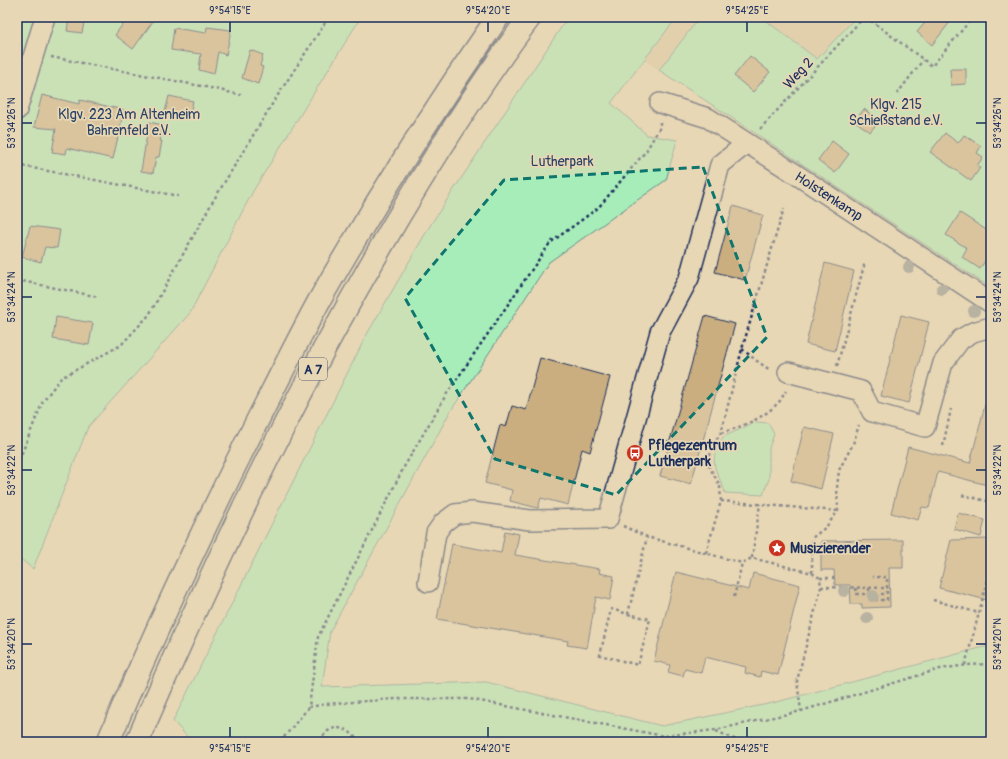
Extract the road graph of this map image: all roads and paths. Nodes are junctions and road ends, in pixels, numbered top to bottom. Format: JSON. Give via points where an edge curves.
{"nodes":[{"id":1,"x":45,"y":17,"type":"edge"},
{"id":2,"x":329,"y":17,"type":"edge"},
{"id":3,"x":498,"y":17,"type":"edge"},
{"id":4,"x":530,"y":17,"type":"edge"},
{"id":5,"x":865,"y":17,"type":"edge"},
{"id":6,"x":973,"y":17,"type":"edge"},
{"id":7,"x":33,"y":54,"type":"junction"},
{"id":8,"x":923,"y":60,"type":"junction"},
{"id":9,"x":898,"y":94,"type":"dead end"},
{"id":10,"x":241,"y":95,"type":"dead end"},
{"id":11,"x":660,"y":103,"type":"joint"},
{"id":12,"x":17,"y":110,"type":"edge"},
{"id":13,"x":747,"y":143,"type":"junction"},
{"id":14,"x":17,"y":165,"type":"edge"},
{"id":15,"x":178,"y":196,"type":"dead end"},
{"id":16,"x":784,"y":208,"type":"dead end"},
{"id":17,"x":865,"y":262,"type":"dead end"},
{"id":18,"x":17,"y":280,"type":"edge"},
{"id":19,"x":99,"y":297,"type":"dead end"},
{"id":20,"x":991,"y":303,"type":"edge"},
{"id":21,"x":991,"y":327,"type":"edge"},
{"id":22,"x":742,"y":349,"type":"junction"},
{"id":23,"x":786,"y":373,"type":"junction"},
{"id":24,"x":832,"y":383,"type":"junction"},
{"id":25,"x":872,"y":412,"type":"junction"},
{"id":26,"x":721,"y":433,"type":"junction"},
{"id":27,"x":17,"y":465,"type":"edge"},
{"id":28,"x":962,"y":495,"type":"dead end"},
{"id":29,"x":721,"y":501,"type":"junction"},
{"id":30,"x":991,"y":502,"type":"edge"},
{"id":31,"x":760,"y":504,"type":"junction"},
{"id":32,"x":838,"y":511,"type":"junction"},
{"id":33,"x":608,"y":519,"type":"junction"},
{"id":34,"x":647,"y":537,"type":"junction"},
{"id":35,"x":706,"y":553,"type":"junction"},
{"id":36,"x":752,"y":558,"type":"junction"},
{"id":37,"x":742,"y":564,"type":"junction"},
{"id":38,"x":991,"y":565,"type":"edge"},
{"id":39,"x":812,"y":573,"type":"junction"},
{"id":40,"x":873,"y":577,"type":"dead end"},
{"id":41,"x":820,"y":578,"type":"junction"},
{"id":42,"x":834,"y":578,"type":"dead end"},
{"id":43,"x":428,"y":582,"type":"dead end"},
{"id":44,"x":821,"y":587,"type":"junction"},
{"id":45,"x":856,"y":588,"type":"junction"},
{"id":46,"x":869,"y":588,"type":"junction"},
{"id":47,"x":887,"y":588,"type":"junction"},
{"id":48,"x":869,"y":594,"type":"junction"},
{"id":49,"x":887,"y":594,"type":"junction"},
{"id":50,"x":734,"y":597,"type":"dead end"},
{"id":51,"x":933,"y":600,"type":"dead end"},
{"id":52,"x":979,"y":613,"type":"junction"},
{"id":53,"x":628,"y":614,"type":"junction"},
{"id":54,"x":991,"y":664,"type":"edge"},
{"id":55,"x":965,"y":665,"type":"junction"},
{"id":56,"x":309,"y":707,"type":"junction"},
{"id":57,"x":801,"y":711,"type":"junction"},
{"id":58,"x":715,"y":730,"type":"junction"},
{"id":59,"x":991,"y":737,"type":"edge"},
{"id":60,"x":108,"y":742,"type":"edge"},
{"id":61,"x":137,"y":742,"type":"edge"},
{"id":62,"x":280,"y":742,"type":"edge"},
{"id":63,"x":321,"y":742,"type":"edge"},
{"id":64,"x":358,"y":742,"type":"edge"},
{"id":65,"x":741,"y":742,"type":"edge"},
{"id":66,"x":980,"y":742,"type":"edge"}],
"edges":[{"from":1,"to":7,"type":"street"},
{"from":2,"to":27,"type":"path","via":[[217,194],[149,315],[121,345],[62,378],[43,401]]},
{"from":3,"to":60,"type":"highway","number":"A 7","via":[[410,148],[318,303],[180,578]]},
{"from":4,"to":61,"type":"highway","number":"A 7","via":[[464,110],[385,238],[340,318],[250,494],[176,650]]},
{"from":5,"to":8,"type":"path"},
{"from":5,"to":13,"type":"path","name":"Weg 2"},
{"from":6,"to":8,"type":"path","via":[[932,66]]},
{"from":7,"to":10,"type":"path"},
{"from":7,"to":12,"type":"street"},
{"from":8,"to":9,"type":"path"},
{"from":11,"to":13,"type":"street","name":"Holstenkamp","via":[[708,118]]},
{"from":11,"to":56,"type":"path","via":[[660,127],[646,151],[598,208],[550,243],[442,402],[388,498],[318,637]]},
{"from":13,"to":20,"type":"street","name":"Holstenkamp"},
{"from":13,"to":33,"type":"street","via":[[720,165],[689,278],[660,332]]},
{"from":14,"to":15,"type":"path"},
{"from":16,"to":22,"type":"path"},
{"from":17,"to":24,"type":"path"},
{"from":18,"to":19,"type":"path"},
{"from":21,"to":25,"type":"street","via":[[973,332],[961,339],[943,363],[925,427]]},
{"from":22,"to":23,"type":"path","via":[[757,361]]},
{"from":22,"to":26,"type":"path"},
{"from":23,"to":24,"type":"street"},
{"from":23,"to":26,"type":"path","via":[[777,404],[756,419]]},
{"from":24,"to":25,"type":"street","via":[[861,391]]},
{"from":25,"to":32,"type":"path","via":[[861,416],[853,444],[839,470]]},
{"from":26,"to":29,"type":"path","via":[[714,443],[709,466],[720,486]]},
{"from":28,"to":30,"type":"path"},
{"from":29,"to":31,"type":"path"},
{"from":29,"to":35,"type":"path"},
{"from":31,"to":32,"type":"path"},
{"from":31,"to":36,"type":"path"},
{"from":32,"to":39,"type":"path","via":[[826,527],[812,538]]},
{"from":33,"to":34,"type":"path"},
{"from":33,"to":43,"type":"street","via":[[530,520],[472,512],[455,514],[442,523],[436,534]]},
{"from":34,"to":35,"type":"path"},
{"from":34,"to":53,"type":"path"},
{"from":35,"to":37,"type":"path"},
{"from":36,"to":37,"type":"path"},
{"from":36,"to":39,"type":"path"},
{"from":37,"to":50,"type":"path"},
{"from":38,"to":52,"type":"path"},
{"from":39,"to":41,"type":"path"},
{"from":40,"to":47,"type":"path","via":[[887,577]]},
{"from":41,"to":42,"type":"path"},
{"from":41,"to":44,"type":"path"},
{"from":44,"to":45,"type":"path"},
{"from":44,"to":57,"type":"path","via":[[797,681]]},
{"from":45,"to":46,"type":"path"},
{"from":45,"to":48,"type":"path","via":[[856,594]]},
{"from":46,"to":47,"type":"path"},
{"from":46,"to":48,"type":"path"},
{"from":47,"to":49,"type":"path"},
{"from":48,"to":49,"type":"path"},
{"from":48,"to":49,"type":"path","via":[[870,600],[887,600]]},
{"from":51,"to":52,"type":"path"},
{"from":52,"to":55,"type":"path"},
{"from":53,"to":53,"type":"path","via":[[611,609],[600,655],[638,665],[650,619]]},
{"from":54,"to":55,"type":"path"},
{"from":55,"to":57,"type":"path","via":[[940,669]]},
{"from":56,"to":58,"type":"path","via":[[395,700],[469,698],[664,736]]},
{"from":56,"to":62,"type":"path"},
{"from":57,"to":58,"type":"path"},
{"from":58,"to":65,"type":"path"},
{"from":59,"to":66,"type":"path"},
{"from":63,"to":64,"type":"path","via":[[322,737],[330,730],[341,728],[351,732]]}]}
